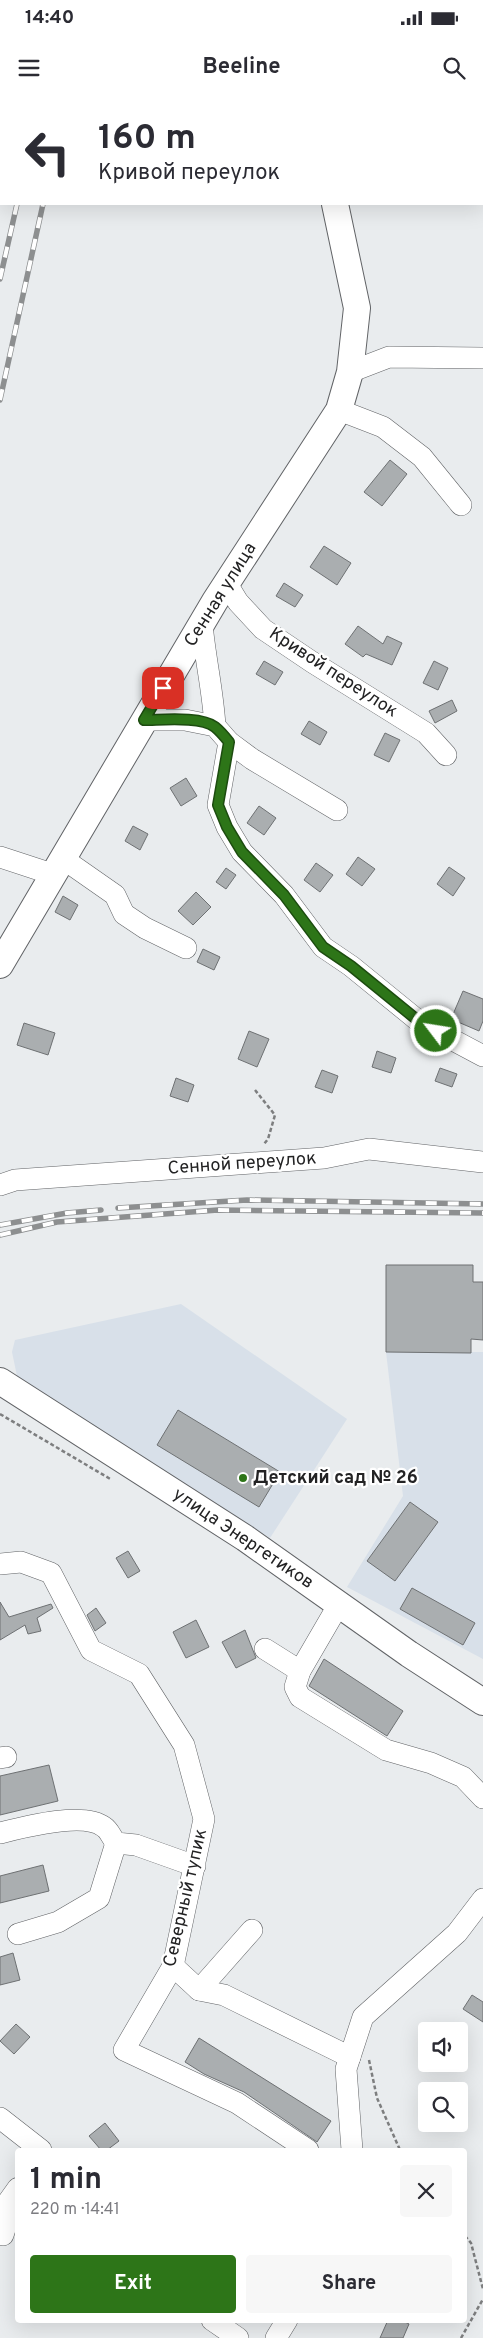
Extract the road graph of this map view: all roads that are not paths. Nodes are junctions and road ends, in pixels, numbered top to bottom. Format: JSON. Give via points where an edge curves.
{"nodes":[{"id":1,"x":335,"y":205,"type":"edge"},
{"id":2,"x":483,"y":358,"type":"edge"},
{"id":3,"x":350,"y":372,"type":"junction"},
{"id":4,"x":340,"y":410,"type":"junction"},
{"id":5,"x":461,"y":505,"type":"dead end"},
{"id":6,"x":227,"y":584,"type":"junction"},
{"id":7,"x":202,"y":624,"type":"junction"},
{"id":8,"x":144,"y":720,"type":"junction"},
{"id":9,"x":215,"y":726,"type":"junction"},
{"id":10,"x":229,"y":742,"type":"junction"},
{"id":11,"x":446,"y":755,"type":"dead end"},
{"id":12,"x":337,"y":810,"type":"dead end"},
{"id":13,"x":0,"y":857,"type":"edge"},
{"id":14,"x":57,"y":866,"type":"junction"},
{"id":15,"x":186,"y":948,"type":"dead end"},
{"id":16,"x":0,"y":965,"type":"edge"},
{"id":17,"x":483,"y":1056,"type":"edge"},
{"id":18,"x":483,"y":1162,"type":"edge"},
{"id":19,"x":0,"y":1185,"type":"edge"},
{"id":20,"x":0,"y":1381,"type":"edge"},
{"id":21,"x":0,"y":1564,"type":"edge"},
{"id":22,"x":339,"y":1604,"type":"junction"},
{"id":23,"x":265,"y":1649,"type":"dead end"},
{"id":24,"x":300,"y":1671,"type":"junction"},
{"id":25,"x":483,"y":1702,"type":"edge"},
{"id":26,"x":483,"y":1798,"type":"edge"},
{"id":27,"x":0,"y":1833,"type":"edge"},
{"id":28,"x":116,"y":1843,"type":"junction"},
{"id":29,"x":195,"y":1866,"type":"junction"},
{"id":30,"x":483,"y":1899,"type":"edge"},
{"id":31,"x":252,"y":1930,"type":"dead end"},
{"id":32,"x":18,"y":1934,"type":"dead end"},
{"id":33,"x":173,"y":1966,"type":"junction"},
{"id":34,"x":199,"y":1990,"type":"junction"},
{"id":35,"x":359,"y":2054,"type":"junction"},
{"id":36,"x":0,"y":2118,"type":"edge"},
{"id":37,"x":38,"y":2148,"type":"edge"},
{"id":38,"x":305,"y":2148,"type":"edge"},
{"id":39,"x":352,"y":2148,"type":"edge"},
{"id":40,"x":15,"y":2192,"type":"edge"},
{"id":41,"x":15,"y":2212,"type":"edge"},
{"id":42,"x":0,"y":2213,"type":"edge"},
{"id":43,"x":7,"y":2238,"type":"edge"},
{"id":44,"x":216,"y":2323,"type":"edge"},
{"id":45,"x":285,"y":2323,"type":"edge"},
{"id":46,"x":238,"y":2338,"type":"edge"},
{"id":47,"x":276,"y":2338,"type":"edge"}],
"edges":[{"from":1,"to":3,"type":"main road","name":"Сенная улица","via":[[357,308]]},
{"from":2,"to":3,"type":"street","via":[[389,357]]},
{"from":3,"to":4,"type":"main road","name":"Сенная улица"},
{"from":4,"to":5,"type":"street","via":[[383,427],[422,457]]},
{"from":4,"to":6,"type":"main road","name":"Сенная улица"},
{"from":6,"to":7,"type":"main road","name":"Сенная улица"},
{"from":6,"to":11,"type":"street","name":"Кривой переулок","via":[[238,602],[263,628],[426,733]]},
{"from":7,"to":8,"type":"main road","name":"Сенная улица"},
{"from":7,"to":9,"type":"street"},
{"from":8,"to":9,"type":"street","via":[[184,720]]},
{"from":8,"to":14,"type":"main road","name":"Сенная улица"},
{"from":9,"to":10,"type":"street"},
{"from":10,"to":12,"type":"street"},
{"from":10,"to":17,"type":"street","via":[[218,805],[242,852],[284,895],[323,947],[421,1023]]},
{"from":13,"to":14,"type":"street"},
{"from":14,"to":15,"type":"street","via":[[115,895],[124,914]]},
{"from":14,"to":16,"type":"main road","name":"Сенная улица"},
{"from":18,"to":19,"type":"street","name":"Сенной переулок","via":[[369,1150],[324,1158],[16,1180]]},
{"from":20,"to":22,"type":"main road","name":"улица Энергетиков","via":[[245,1538]]},
{"from":21,"to":29,"type":"street","name":"Северный тупик","via":[[21,1562],[51,1572],[92,1650],[139,1674],[184,1745],[204,1819]]},
{"from":22,"to":24,"type":"street"},
{"from":22,"to":25,"type":"main road","name":"улица Энергетиков"},
{"from":23,"to":24,"type":"street"},
{"from":24,"to":26,"type":"street","via":[[295,1688],[300,1697],[386,1750],[431,1763],[462,1777]]},
{"from":27,"to":28,"type":"street","via":[[32,1825],[85,1820],[104,1826]]},
{"from":28,"to":29,"type":"street","via":[[136,1844]]},
{"from":28,"to":32,"type":"street","via":[[98,1898],[58,1922]]},
{"from":29,"to":33,"type":"street","name":"Северный тупик"},
{"from":30,"to":35,"type":"street","via":[[457,1933],[363,2017]]},
{"from":31,"to":34,"type":"street"},
{"from":33,"to":34,"type":"street"},
{"from":33,"to":38,"type":"street","name":"Северный тупик","via":[[124,2050],[237,2103]]},
{"from":34,"to":35,"type":"street","via":[[224,1995]]},
{"from":35,"to":39,"type":"street","via":[[346,2069]]},
{"from":36,"to":37,"type":"street"},
{"from":40,"to":42,"type":"street"},
{"from":41,"to":43,"type":"street","via":[[6,2226]]},
{"from":44,"to":46,"type":"street"},
{"from":45,"to":47,"type":"street"}]}
